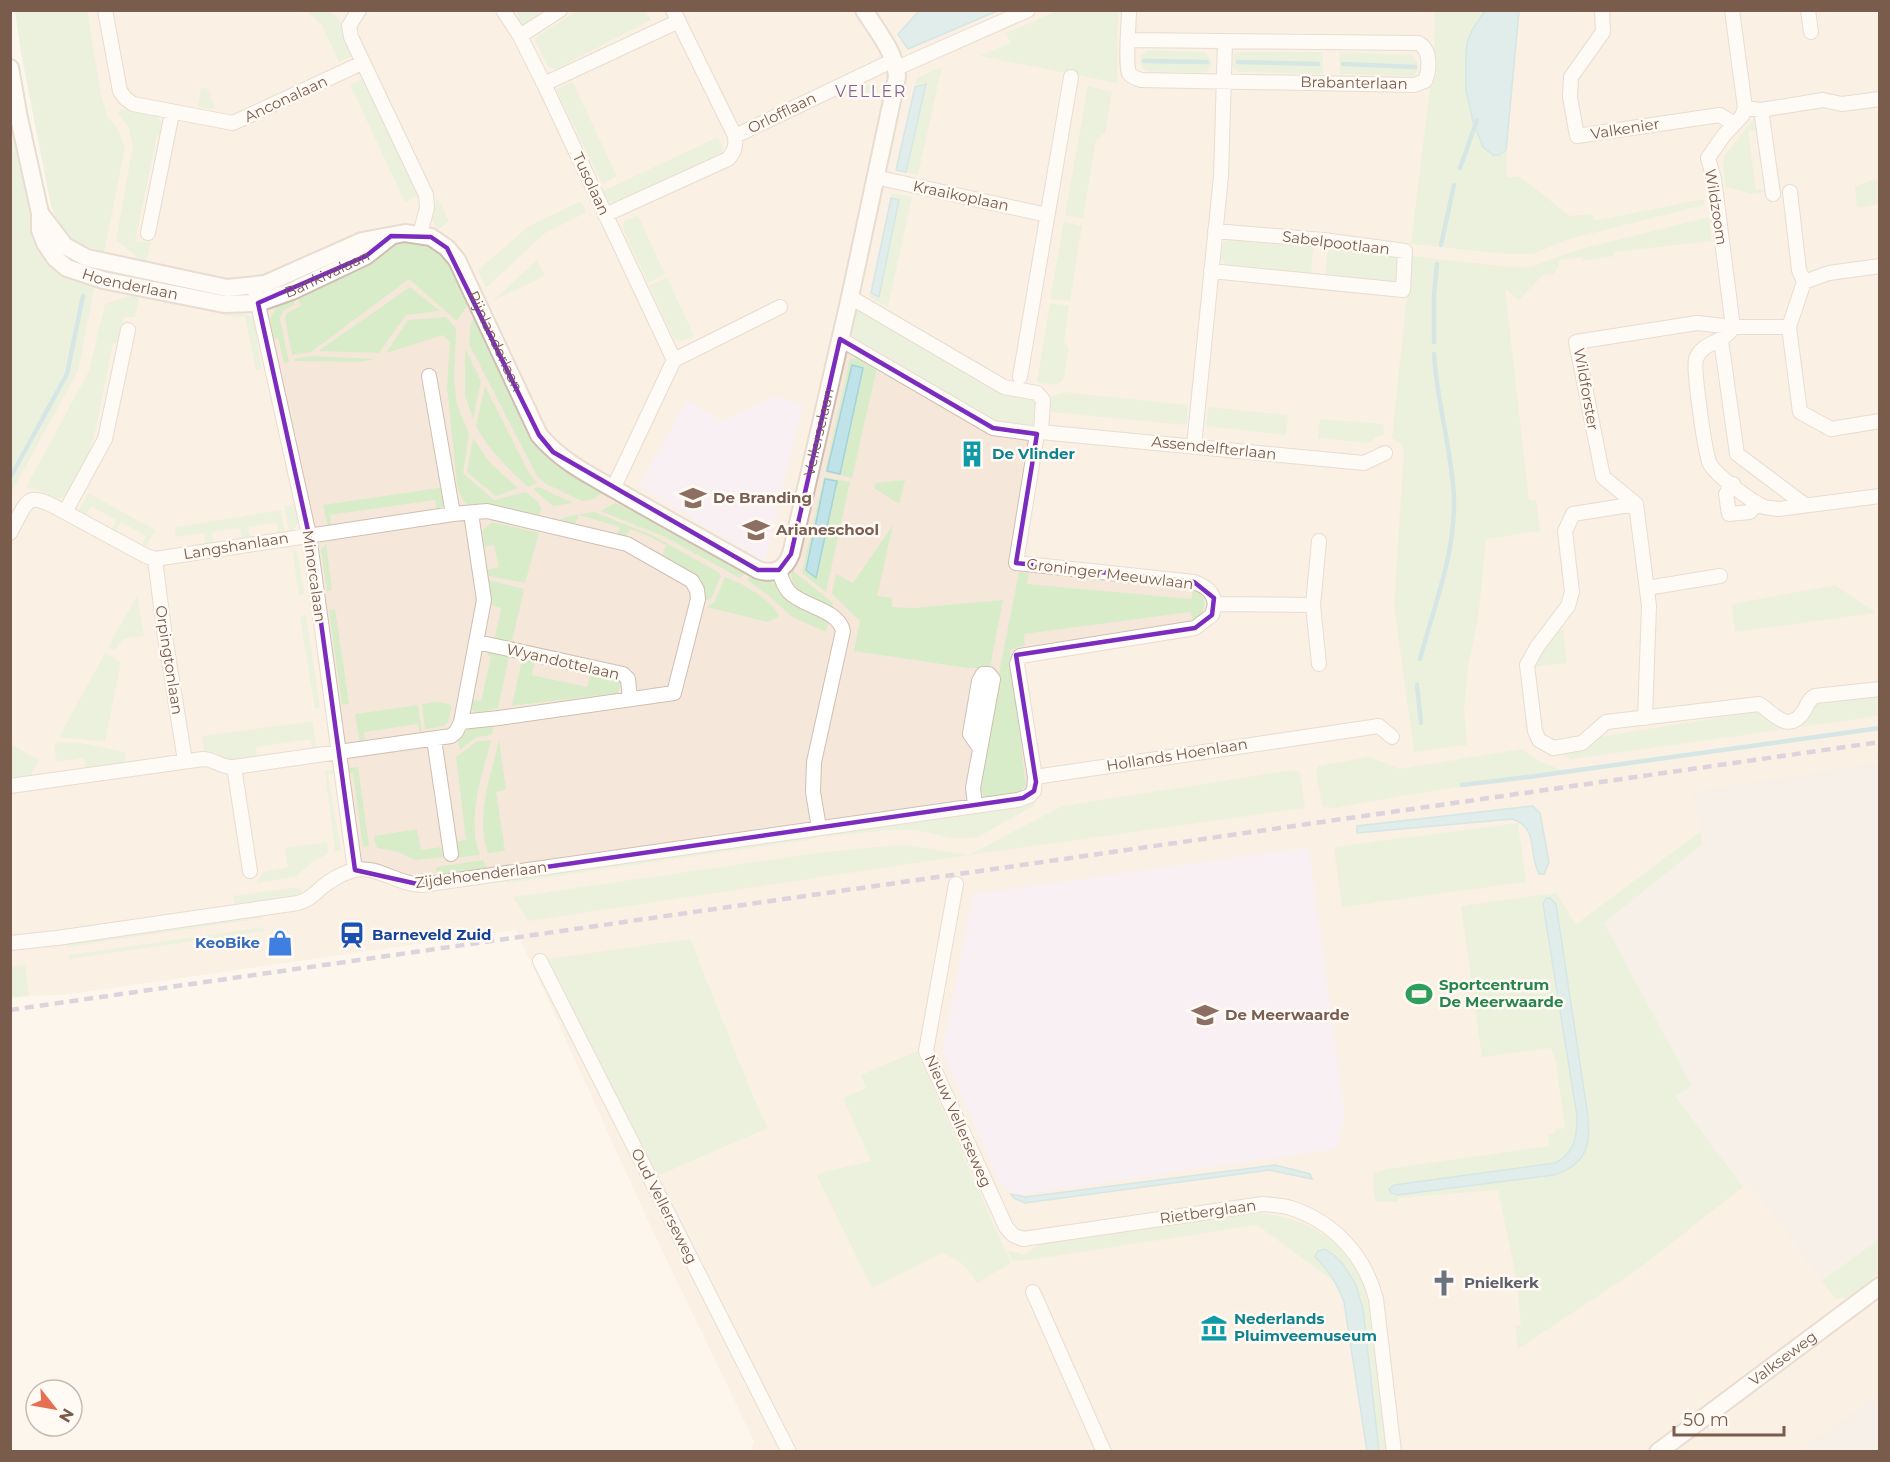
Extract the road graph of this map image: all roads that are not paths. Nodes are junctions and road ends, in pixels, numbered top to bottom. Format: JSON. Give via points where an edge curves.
{"nodes":[{"id":1,"x":105,"y":10,"type":"edge"},
{"id":2,"x":359,"y":10,"type":"edge"},
{"id":3,"x":503,"y":10,"type":"edge"},
{"id":4,"x":560,"y":10,"type":"edge"},
{"id":5,"x":864,"y":10,"type":"edge"},
{"id":6,"x":1028,"y":10,"type":"edge"},
{"id":7,"x":1129,"y":10,"type":"edge"},
{"id":8,"x":1602,"y":10,"type":"edge"},
{"id":9,"x":1732,"y":10,"type":"edge"},
{"id":10,"x":1808,"y":10,"type":"edge"},
{"id":11,"x":676,"y":16,"type":"edge"},
{"id":12,"x":1811,"y":32,"type":"dead end"},
{"id":13,"x":520,"y":36,"type":"junction"},
{"id":14,"x":1128,"y":40,"type":"junction"},
{"id":15,"x":1225,"y":42,"type":"junction"},
{"id":16,"x":362,"y":63,"type":"junction"},
{"id":17,"x":895,"y":64,"type":"junction"},
{"id":18,"x":10,"y":68,"type":"edge"},
{"id":19,"x":1071,"y":77,"type":"dead end"},
{"id":20,"x":1223,"y":81,"type":"junction"},
{"id":21,"x":544,"y":84,"type":"junction"},
{"id":22,"x":1880,"y":99,"type":"edge"},
{"id":23,"x":1745,"y":108,"type":"junction"},
{"id":24,"x":1761,"y":110,"type":"junction"},
{"id":25,"x":172,"y":113,"type":"junction"},
{"id":26,"x":1734,"y":124,"type":"junction"},
{"id":27,"x":735,"y":136,"type":"junction"},
{"id":28,"x":875,"y":177,"type":"junction"},
{"id":29,"x":1790,"y":192,"type":"dead end"},
{"id":30,"x":1773,"y":194,"type":"dead end"},
{"id":31,"x":40,"y":213,"type":"junction"},
{"id":32,"x":1047,"y":214,"type":"junction"},
{"id":33,"x":605,"y":215,"type":"junction"},
{"id":34,"x":1215,"y":231,"type":"junction"},
{"id":35,"x":148,"y":232,"type":"dead end"},
{"id":36,"x":420,"y":234,"type":"junction"},
{"id":37,"x":391,"y":236,"type":"junction"},
{"id":38,"x":1880,"y":266,"type":"edge"},
{"id":39,"x":1212,"y":271,"type":"junction"},
{"id":40,"x":1804,"y":282,"type":"junction"},
{"id":41,"x":255,"y":286,"type":"junction"},
{"id":42,"x":850,"y":297,"type":"junction"},
{"id":43,"x":258,"y":303,"type":"junction"},
{"id":44,"x":780,"y":307,"type":"dead end"},
{"id":45,"x":1733,"y":327,"type":"junction"},
{"id":46,"x":1789,"y":327,"type":"junction"},
{"id":47,"x":128,"y":330,"type":"dead end"},
{"id":48,"x":840,"y":339,"type":"junction"},
{"id":49,"x":1721,"y":340,"type":"junction"},
{"id":50,"x":674,"y":360,"type":"junction"},
{"id":51,"x":429,"y":376,"type":"dead end"},
{"id":52,"x":1020,"y":377,"type":"dead end"},
{"id":53,"x":1880,"y":421,"type":"edge"},
{"id":54,"x":1039,"y":433,"type":"junction"},
{"id":55,"x":1194,"y":446,"type":"junction"},
{"id":56,"x":1385,"y":453,"type":"dead end"},
{"id":57,"x":1733,"y":484,"type":"junction"},
{"id":58,"x":613,"y":489,"type":"junction"},
{"id":59,"x":1879,"y":498,"type":"edge"},
{"id":60,"x":1757,"y":503,"type":"junction"},
{"id":61,"x":1636,"y":504,"type":"junction"},
{"id":62,"x":1805,"y":505,"type":"junction"},
{"id":63,"x":65,"y":512,"type":"junction"},
{"id":64,"x":471,"y":513,"type":"junction"},
{"id":65,"x":453,"y":514,"type":"junction"},
{"id":66,"x":10,"y":532,"type":"edge"},
{"id":67,"x":309,"y":535,"type":"junction"},
{"id":68,"x":1319,"y":542,"type":"dead end"},
{"id":69,"x":155,"y":559,"type":"junction"},
{"id":70,"x":779,"y":570,"type":"junction"},
{"id":71,"x":1720,"y":576,"type":"dead end"},
{"id":72,"x":1647,"y":588,"type":"junction"},
{"id":73,"x":1215,"y":604,"type":"junction"},
{"id":74,"x":1313,"y":605,"type":"junction"},
{"id":75,"x":477,"y":642,"type":"junction"},
{"id":76,"x":1319,"y":664,"type":"dead end"},
{"id":77,"x":1880,"y":689,"type":"edge"},
{"id":78,"x":674,"y":693,"type":"joint"},
{"id":79,"x":630,"y":699,"type":"junction"},
{"id":80,"x":1645,"y":718,"type":"junction"},
{"id":81,"x":461,"y":722,"type":"junction"},
{"id":82,"x":1392,"y":737,"type":"dead end"},
{"id":83,"x":434,"y":739,"type":"junction"},
{"id":84,"x":979,"y":747,"type":"dead end"},
{"id":85,"x":338,"y":751,"type":"junction"},
{"id":86,"x":185,"y":761,"type":"junction"},
{"id":87,"x":234,"y":767,"type":"junction"},
{"id":88,"x":1035,"y":777,"type":"junction"},
{"id":89,"x":10,"y":786,"type":"edge"},
{"id":90,"x":975,"y":805,"type":"junction"},
{"id":91,"x":819,"y":828,"type":"junction"},
{"id":92,"x":451,"y":854,"type":"dead end"},
{"id":93,"x":355,"y":870,"type":"junction"},
{"id":94,"x":250,"y":871,"type":"dead end"},
{"id":95,"x":956,"y":884,"type":"dead end"},
{"id":96,"x":10,"y":943,"type":"edge"},
{"id":97,"x":540,"y":961,"type":"dead end"},
{"id":98,"x":1023,"y":1239,"type":"joint"},
{"id":99,"x":1880,"y":1286,"type":"edge"},
{"id":100,"x":1033,"y":1292,"type":"dead end"},
{"id":101,"x":789,"y":1452,"type":"edge"},
{"id":102,"x":1104,"y":1452,"type":"edge"},
{"id":103,"x":1394,"y":1452,"type":"edge"},
{"id":104,"x":1658,"y":1452,"type":"edge"}],
"edges":[{"from":1,"to":25,"type":"street","name":"Anconalaan","via":[[120,90],[125,98],[133,104]]},
{"from":2,"to":16,"type":"street","via":[[349,31]]},
{"from":3,"to":13,"type":"street","name":"Tusolaan"},
{"from":4,"to":13,"type":"street"},
{"from":5,"to":17,"type":"street"},
{"from":6,"to":17,"type":"street","name":"Orlofflaan"},
{"from":7,"to":14,"type":"street","name":"Brabanterlaan"},
{"from":8,"to":26,"type":"street","name":"Valkenier","via":[[1603,32],[1570,77],[1577,136],[1720,115]]},
{"from":9,"to":23,"type":"street"},
{"from":10,"to":12,"type":"street"},
{"from":11,"to":21,"type":"street","name":"Orlofflaan"},
{"from":11,"to":27,"type":"street","name":"Orlofflaan"},
{"from":13,"to":21,"type":"street","name":"Tusolaan"},
{"from":14,"to":15,"type":"street","name":"Brabanterlaan"},
{"from":14,"to":20,"type":"street","name":"Brabanterlaan","via":[[1131,76],[1141,80]]},
{"from":15,"to":20,"type":"street"},
{"from":15,"to":20,"type":"street","name":"Brabanterlaan","via":[[1418,44],[1428,52],[1427,76],[1425,81],[1414,84]]},
{"from":16,"to":25,"type":"street","name":"Anconalaan","via":[[233,123]]},
{"from":16,"to":36,"type":"street","via":[[426,195]]},
{"from":17,"to":27,"type":"street","name":"Orlofflaan"},
{"from":17,"to":28,"type":"street","name":"Vellerselaan","via":[[895,88]]},
{"from":18,"to":31,"type":"street","name":"Hoenderlaan"},
{"from":19,"to":32,"type":"street"},
{"from":20,"to":34,"type":"street","via":[[1221,176]]},
{"from":21,"to":33,"type":"street","name":"Tusolaan"},
{"from":22,"to":24,"type":"street","via":[[1842,104],[1823,100]]},
{"from":23,"to":24,"type":"street"},
{"from":23,"to":26,"type":"street","name":"Wildzoom"},
{"from":24,"to":30,"type":"street"},
{"from":25,"to":35,"type":"street"},
{"from":26,"to":45,"type":"street","name":"Wildzoom","via":[[1708,158]]},
{"from":27,"to":33,"type":"street","name":"Orlofflaan","via":[[736,146],[728,159]]},
{"from":28,"to":32,"type":"street","name":"Kraaikoplaan"},
{"from":28,"to":42,"type":"street","name":"Vellerselaan"},
{"from":29,"to":40,"type":"street","via":[[1799,270]]},
{"from":31,"to":41,"type":"street","name":"Hoenderlaan","via":[[65,246],[87,258],[227,288]]},
{"from":31,"to":43,"type":"street","name":"Hoenderlaan","via":[[45,243],[67,268],[224,304]]},
{"from":32,"to":52,"type":"street"},
{"from":33,"to":50,"type":"street","name":"Tusolaan"},
{"from":34,"to":39,"type":"street"},
{"from":34,"to":39,"type":"street","name":"Sabelpootlaan","via":[[1406,251],[1403,290]]},
{"from":36,"to":37,"type":"street","name":"Bankivalaan"},
{"from":36,"to":58,"type":"street","name":"Rijnlanderlaan","via":[[441,242],[457,260],[539,435],[553,452]]},
{"from":37,"to":41,"type":"street","name":"Bankivalaan","via":[[362,241]]},
{"from":37,"to":43,"type":"street","name":"Bankivalaan","via":[[366,256]]},
{"from":38,"to":40,"type":"street","via":[[1829,273]]},
{"from":39,"to":55,"type":"street"},
{"from":40,"to":46,"type":"street"},
{"from":41,"to":43,"type":"street","name":"Minorcalaan"},
{"from":42,"to":48,"type":"street","name":"Vellerselaan"},
{"from":42,"to":54,"type":"street","via":[[1004,387],[1037,393],[1042,400]]},
{"from":43,"to":67,"type":"street","name":"Minorcalaan"},
{"from":44,"to":50,"type":"street"},
{"from":45,"to":46,"type":"street"},
{"from":45,"to":49,"type":"street"},
{"from":45,"to":61,"type":"street","name":"Wildforster","via":[[1697,323],[1576,342],[1603,477]]},
{"from":46,"to":53,"type":"street","via":[[1800,412],[1831,429]]},
{"from":47,"to":63,"type":"street","via":[[105,439]]},
{"from":48,"to":54,"type":"street","name":"Assendelfterlaan","via":[[993,428]]},
{"from":48,"to":70,"type":"street","name":"Vellerselaan","via":[[791,554]]},
{"from":49,"to":57,"type":"street","via":[[1700,351],[1695,367],[1707,456],[1716,471]]},
{"from":49,"to":62,"type":"street","via":[[1737,454]]},
{"from":50,"to":58,"type":"street"},
{"from":51,"to":65,"type":"street"},
{"from":54,"to":55,"type":"street","name":"Assendelfterlaan"},
{"from":54,"to":73,"type":"street","name":"Groninger Meeuwlaan","via":[[1016,563],[1194,582],[1211,592]]},
{"from":55,"to":56,"type":"street","name":"Assendelfterlaan","via":[[1364,463]]},
{"from":57,"to":60,"type":"street"},
{"from":57,"to":60,"type":"street","via":[[1726,494],[1729,514],[1750,512]]},
{"from":58,"to":70,"type":"street","name":"Rijnlanderlaan","via":[[758,570]]},
{"from":59,"to":62,"type":"street"},
{"from":60,"to":62,"type":"street","via":[[1767,508]]},
{"from":61,"to":72,"type":"street"},
{"from":61,"to":80,"type":"street","via":[[1573,514],[1565,531],[1572,592],[1568,606],[1527,665],[1535,731],[1539,741],[1547,746],[1582,743],[1606,722]]},
{"from":63,"to":66,"type":"street","via":[[41,499],[32,499]]},
{"from":63,"to":69,"type":"street"},
{"from":64,"to":65,"type":"street","name":"Langshanlaan"},
{"from":64,"to":75,"type":"street","via":[[484,600]]},
{"from":64,"to":78,"type":"street","name":"Langshanlaan","via":[[487,511],[514,516],[627,544],[692,581],[698,599]]},
{"from":65,"to":67,"type":"street","name":"Langshanlaan"},
{"from":67,"to":69,"type":"street","name":"Langshanlaan"},
{"from":67,"to":85,"type":"street","name":"Minorcalaan"},
{"from":68,"to":74,"type":"street"},
{"from":69,"to":86,"type":"street","name":"Orpingtonlaan"},
{"from":70,"to":91,"type":"street","via":[[788,591],[831,616],[843,631],[814,762],[813,792]]},
{"from":71,"to":72,"type":"street"},
{"from":72,"to":80,"type":"street"},
{"from":73,"to":74,"type":"street"},
{"from":73,"to":88,"type":"street","via":[[1212,615],[1195,628],[1020,656],[1017,664]]},
{"from":74,"to":76,"type":"street"},
{"from":75,"to":79,"type":"street","name":"Wyandottelaan","via":[[623,674],[628,679]]},
{"from":75,"to":81,"type":"street"},
{"from":77,"to":80,"type":"street","via":[[1815,696],[1809,699],[1804,712],[1789,721],[1776,719],[1760,704]]},
{"from":78,"to":79,"type":"street","name":"Wyandottelaan"},
{"from":79,"to":81,"type":"street","name":"Wyandottelaan"},
{"from":81,"to":83,"type":"street","via":[[451,736]]},
{"from":82,"to":88,"type":"street","name":"Hollands Hoenlaan","via":[[1379,726]]},
{"from":83,"to":85,"type":"street"},
{"from":83,"to":92,"type":"street"},
{"from":84,"to":90,"type":"street","via":[[973,788]]},
{"from":85,"to":87,"type":"street"},
{"from":85,"to":93,"type":"street","name":"Minorcalaan"},
{"from":86,"to":87,"type":"street","via":[[210,759],[220,766]]},
{"from":86,"to":89,"type":"street"},
{"from":87,"to":94,"type":"street"},
{"from":88,"to":90,"type":"street","via":[[1034,791],[1029,796]]},
{"from":90,"to":91,"type":"street"},
{"from":91,"to":93,"type":"street","name":"Zijdehoenderlaan","via":[[422,885]]},
{"from":93,"to":96,"type":"street","via":[[298,903]]},
{"from":95,"to":98,"type":"street","name":"Nieuw Vellerseweg","via":[[926,1051],[1000,1216],[1013,1235]]},
{"from":97,"to":101,"type":"street","name":"Oud Vellerseweg"},
{"from":98,"to":103,"type":"street","name":"Rietberglaan","via":[[1263,1204],[1289,1208],[1316,1219],[1344,1240],[1371,1280]]},
{"from":99,"to":104,"type":"street","name":"Valkseweg"},
{"from":100,"to":102,"type":"street"}]}
